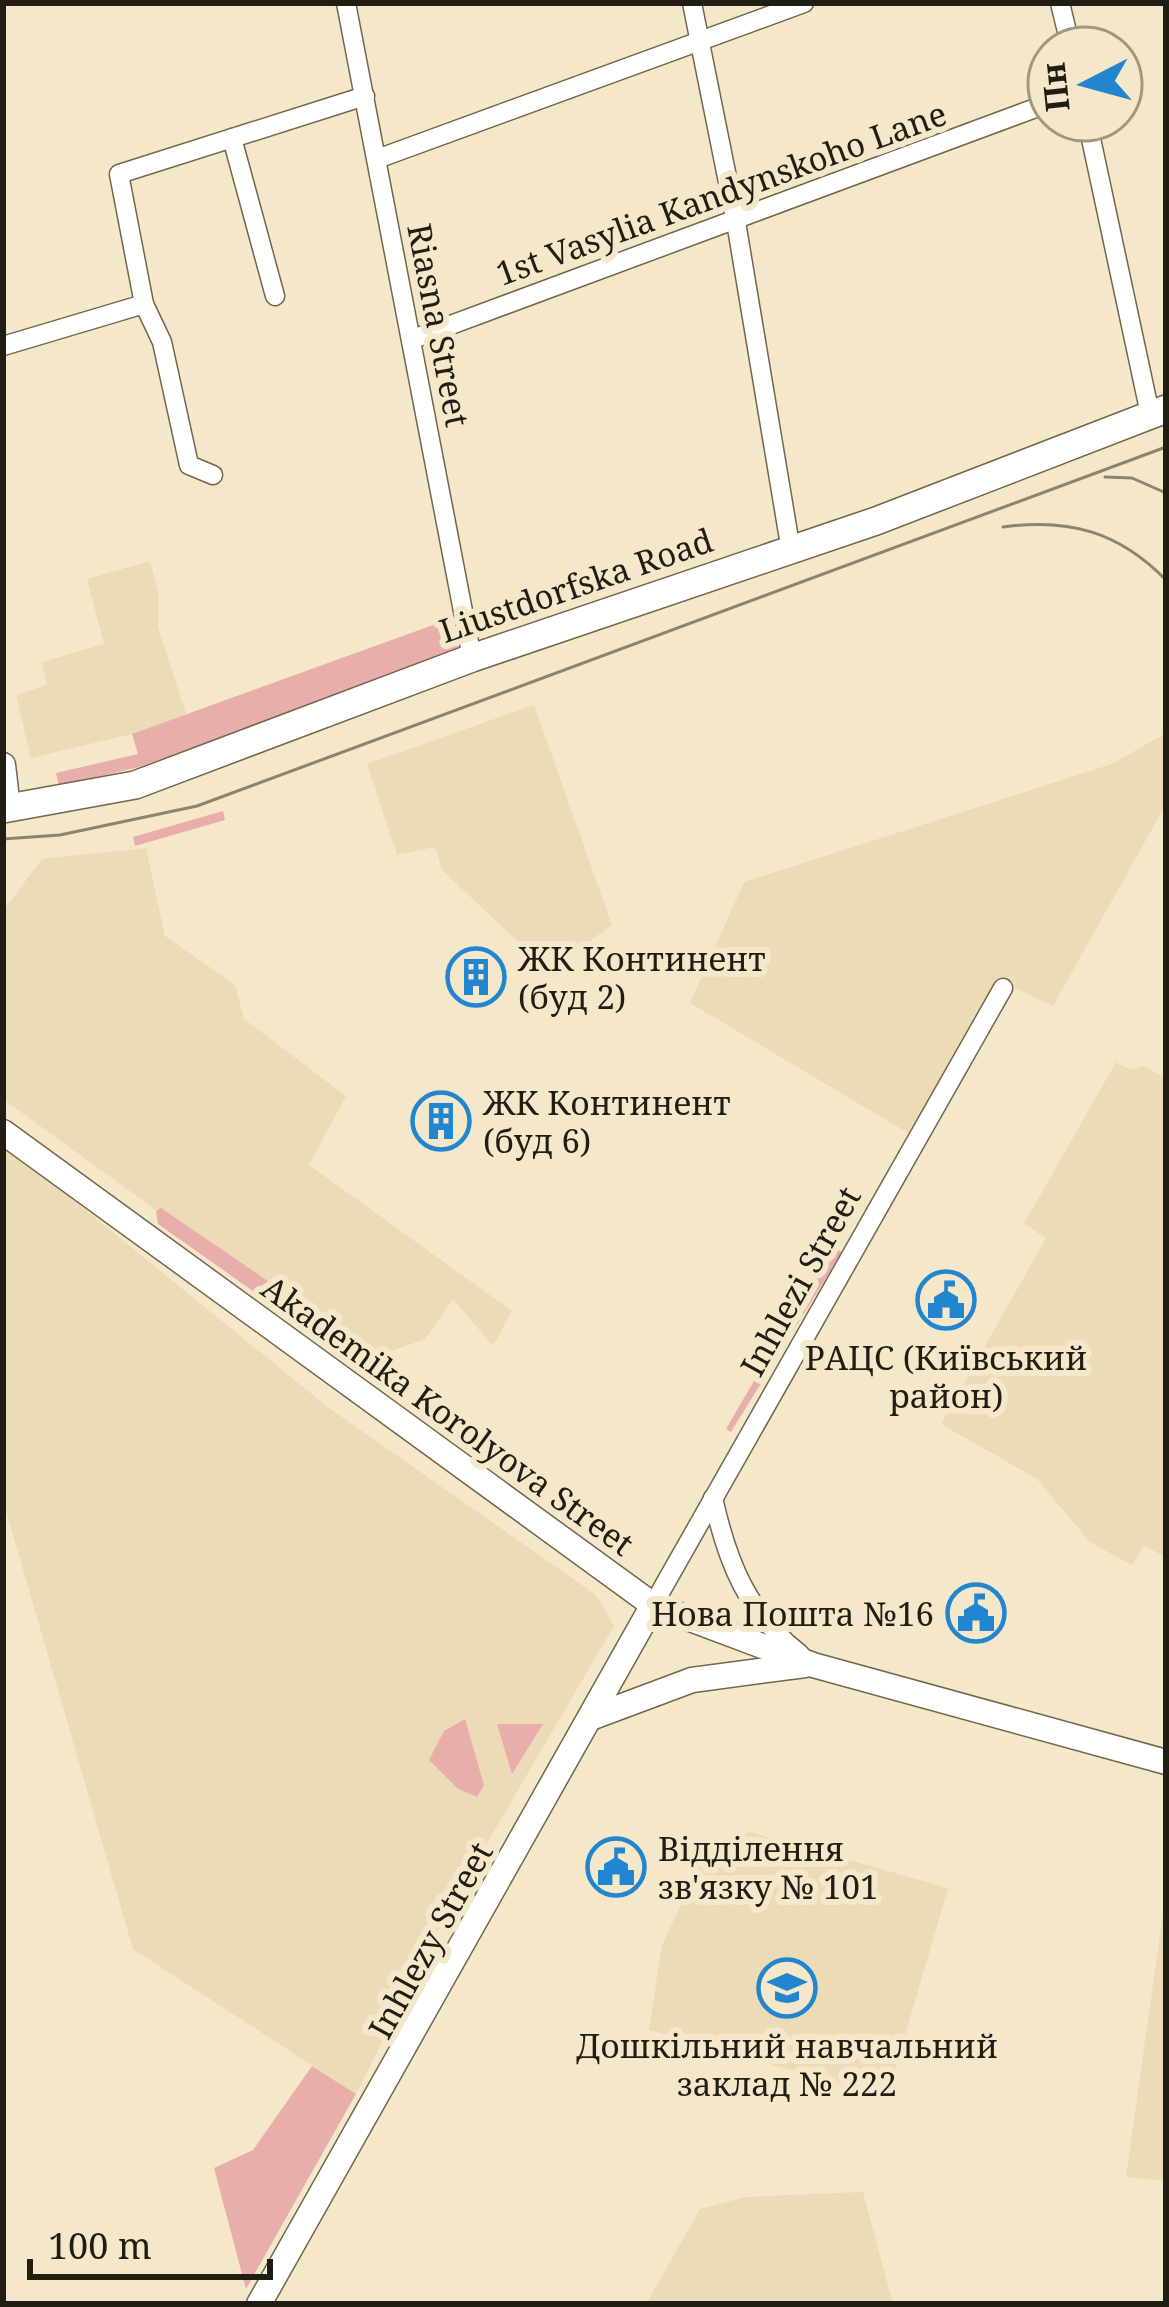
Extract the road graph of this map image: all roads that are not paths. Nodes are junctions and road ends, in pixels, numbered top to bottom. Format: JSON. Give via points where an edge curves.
{"nodes":[{"id":1,"x":346,"y":3,"type":"edge"},
{"id":2,"x":692,"y":3,"type":"edge"},
{"id":3,"x":805,"y":3,"type":"edge"},
{"id":4,"x":699,"y":41,"type":"junction"},
{"id":5,"x":364,"y":96,"type":"junction"},
{"id":6,"x":1025,"y":113,"type":"edge"},
{"id":7,"x":232,"y":138,"type":"junction"},
{"id":8,"x":1094,"y":144,"type":"edge"},
{"id":9,"x":377,"y":159,"type":"junction"},
{"id":10,"x":736,"y":222,"type":"junction"},
{"id":11,"x":274,"y":296,"type":"dead end"},
{"id":12,"x":144,"y":304,"type":"junction"},
{"id":13,"x":412,"y":339,"type":"junction"},
{"id":14,"x":3,"y":346,"type":"edge"},
{"id":15,"x":1158,"y":411,"type":"edge"},
{"id":16,"x":213,"y":475,"type":"dead end"},
{"id":17,"x":791,"y":551,"type":"junction"},
{"id":18,"x":472,"y":658,"type":"junction"},
{"id":19,"x":3,"y":765,"type":"edge"},
{"id":20,"x":5,"y":812,"type":"edge"},
{"id":21,"x":1004,"y":988,"type":"dead end"},
{"id":22,"x":3,"y":1132,"type":"edge"},
{"id":23,"x":713,"y":1498,"type":"junction"},
{"id":24,"x":653,"y":1605,"type":"junction"},
{"id":25,"x":813,"y":1664,"type":"junction"},
{"id":26,"x":593,"y":1717,"type":"junction"},
{"id":27,"x":1166,"y":1762,"type":"edge"},
{"id":28,"x":260,"y":2304,"type":"edge"}],
"edges":[{"from":1,"to":5,"type":"street","name":"Riasna Street"},
{"from":2,"to":4,"type":"street"},
{"from":3,"to":4,"type":"street"},
{"from":4,"to":9,"type":"street"},
{"from":4,"to":10,"type":"street"},
{"from":5,"to":7,"type":"street"},
{"from":5,"to":9,"type":"street","name":"Riasna Street"},
{"from":6,"to":10,"type":"street","name":"1st Vasylia Kandynskoho Lane"},
{"from":7,"to":11,"type":"street"},
{"from":7,"to":12,"type":"street","via":[[119,174]]},
{"from":8,"to":15,"type":"street"},
{"from":9,"to":13,"type":"street","name":"Riasna Street"},
{"from":10,"to":13,"type":"street","name":"1st Vasylia Kandynskoho Lane"},
{"from":10,"to":17,"type":"street"},
{"from":12,"to":14,"type":"street"},
{"from":12,"to":16,"type":"street","via":[[162,342],[188,464]]},
{"from":13,"to":18,"type":"street","name":"Riasna Street"},
{"from":15,"to":17,"type":"main road","name":"Liustdorfska Road"},
{"from":17,"to":18,"type":"main road","name":"Liustdorfska Road"},
{"from":18,"to":20,"type":"main road","name":"Liustdorfska Road","via":[[135,784]]},
{"from":19,"to":20,"type":"main road"},
{"from":21,"to":23,"type":"street","name":"Inhlezi Street"},
{"from":22,"to":24,"type":"main road","name":"Akademika Korolyova Street"},
{"from":23,"to":24,"type":"street","name":"Inhlezi Street"},
{"from":23,"to":25,"type":"street","via":[[737,1580],[758,1614]]},
{"from":24,"to":25,"type":"main road","name":"Akademika Korolyova Street"},
{"from":24,"to":26,"type":"main road","name":"Inhlezy Street"},
{"from":25,"to":26,"type":"main road","via":[[692,1680]]},
{"from":25,"to":27,"type":"main road","name":"Akademika Korolyova Street"},
{"from":26,"to":28,"type":"main road","name":"Inhlezy Street"}]}
